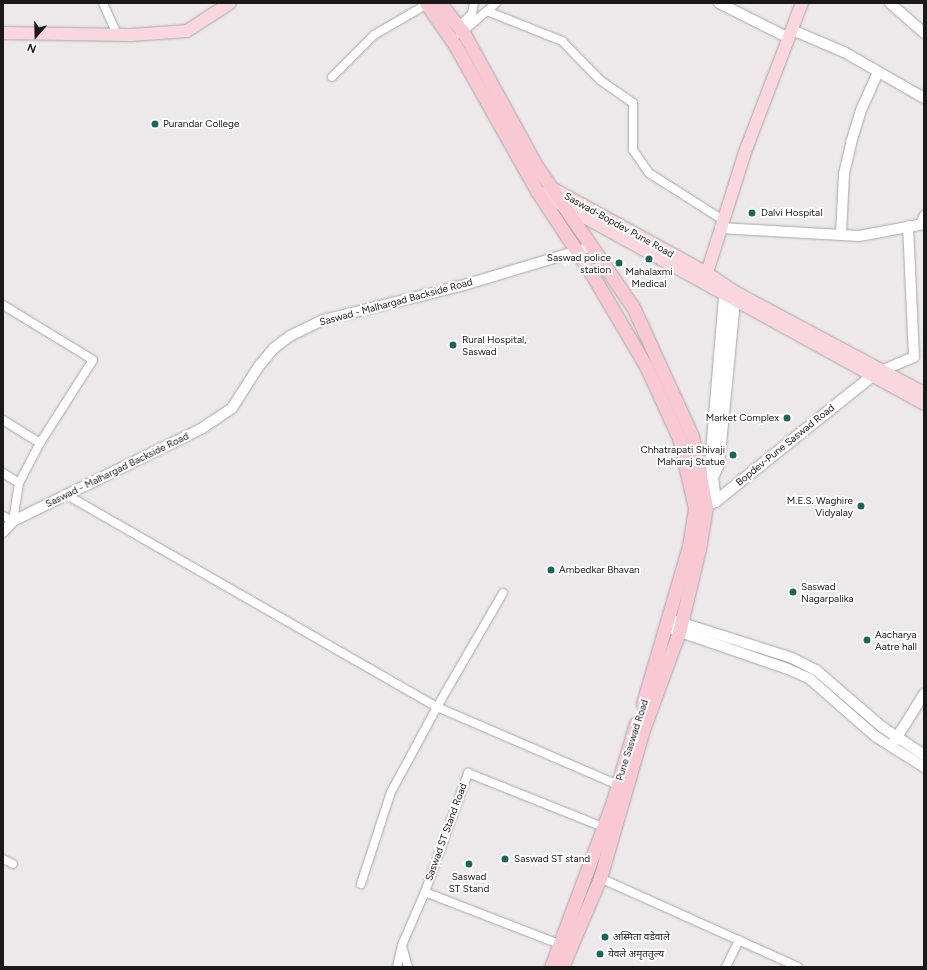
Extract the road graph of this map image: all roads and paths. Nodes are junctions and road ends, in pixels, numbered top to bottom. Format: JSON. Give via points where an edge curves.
{"nodes":[{"id":1,"x":104,"y":3,"type":"edge"},
{"id":2,"x":230,"y":3,"type":"edge"},
{"id":3,"x":427,"y":3,"type":"edge"},
{"id":4,"x":440,"y":3,"type":"edge"},
{"id":5,"x":474,"y":3,"type":"edge"},
{"id":6,"x":496,"y":3,"type":"edge"},
{"id":7,"x":719,"y":3,"type":"edge"},
{"id":8,"x":802,"y":3,"type":"edge"},
{"id":9,"x":890,"y":3,"type":"edge"},
{"id":10,"x":487,"y":11,"type":"junction"},
{"id":11,"x":461,"y":29,"type":"junction"},
{"id":12,"x":3,"y":33,"type":"edge"},
{"id":13,"x":924,"y":33,"type":"edge"},
{"id":14,"x":791,"y":34,"type":"junction"},
{"id":15,"x":117,"y":35,"type":"junction"},
{"id":16,"x":452,"y":39,"type":"junction"},
{"id":17,"x":878,"y":72,"type":"junction"},
{"id":18,"x":332,"y":77,"type":"dead end"},
{"id":19,"x":924,"y":98,"type":"edge"},
{"id":20,"x":530,"y":179,"type":"junction"},
{"id":21,"x":550,"y":187,"type":"junction"},
{"id":22,"x":536,"y":191,"type":"junction"},
{"id":23,"x":566,"y":207,"type":"junction"},
{"id":24,"x":924,"y":214,"type":"edge"},
{"id":25,"x":722,"y":224,"type":"junction"},
{"id":26,"x":922,"y":224,"type":"edge"},
{"id":27,"x":908,"y":226,"type":"junction"},
{"id":28,"x":840,"y":235,"type":"junction"},
{"id":29,"x":592,"y":247,"type":"junction"},
{"id":30,"x":577,"y":251,"type":"junction"},
{"id":31,"x":706,"y":277,"type":"junction"},
{"id":32,"x":730,"y":293,"type":"junction"},
{"id":33,"x":3,"y":305,"type":"edge"},
{"id":34,"x":919,"y":357,"type":"edge"},
{"id":35,"x":877,"y":372,"type":"junction"},
{"id":36,"x":924,"y":393,"type":"edge"},
{"id":37,"x":924,"y":404,"type":"edge"},
{"id":38,"x":3,"y":420,"type":"edge"},
{"id":39,"x":40,"y":443,"type":"junction"},
{"id":40,"x":3,"y":473,"type":"edge"},
{"id":41,"x":19,"y":483,"type":"junction"},
{"id":42,"x":65,"y":494,"type":"junction"},
{"id":43,"x":705,"y":506,"type":"junction"},
{"id":44,"x":3,"y":516,"type":"edge"},
{"id":45,"x":13,"y":521,"type":"junction"},
{"id":46,"x":3,"y":532,"type":"edge"},
{"id":47,"x":503,"y":593,"type":"dead end"},
{"id":48,"x":667,"y":623,"type":"junction"},
{"id":49,"x":680,"y":628,"type":"junction"},
{"id":50,"x":813,"y":668,"type":"junction"},
{"id":51,"x":808,"y":678,"type":"junction"},
{"id":52,"x":924,"y":694,"type":"edge"},
{"id":53,"x":437,"y":707,"type":"junction"},
{"id":54,"x":897,"y":737,"type":"junction"},
{"id":55,"x":891,"y":747,"type":"junction"},
{"id":56,"x":924,"y":755,"type":"edge"},
{"id":57,"x":924,"y":767,"type":"edge"},
{"id":58,"x":622,"y":786,"type":"junction"},
{"id":59,"x":603,"y":827,"type":"junction"},
{"id":60,"x":3,"y":859,"type":"edge"},
{"id":61,"x":13,"y":864,"type":"dead end"},
{"id":62,"x":600,"y":878,"type":"junction"},
{"id":63,"x":361,"y":884,"type":"dead end"},
{"id":64,"x":425,"y":892,"type":"junction"},
{"id":65,"x":739,"y":940,"type":"junction"},
{"id":66,"x":559,"y":944,"type":"junction"},
{"id":67,"x":402,"y":945,"type":"junction"},
{"id":68,"x":556,"y":966,"type":"edge"},
{"id":69,"x":396,"y":967,"type":"edge"},
{"id":70,"x":408,"y":967,"type":"edge"},
{"id":71,"x":726,"y":967,"type":"edge"},
{"id":72,"x":798,"y":967,"type":"edge"}],
"edges":[{"from":1,"to":15,"type":"street"},
{"from":2,"to":15,"type":"main road","via":[[186,31]]},
{"from":3,"to":16,"type":"highway"},
{"from":3,"to":18,"type":"street","via":[[374,35]]},
{"from":4,"to":11,"type":"highway"},
{"from":5,"to":11,"type":"street","via":[[472,14]]},
{"from":6,"to":10,"type":"street"},
{"from":7,"to":14,"type":"street"},
{"from":8,"to":14,"type":"main road"},
{"from":9,"to":13,"type":"street"},
{"from":10,"to":11,"type":"street"},
{"from":10,"to":25,"type":"street","via":[[562,41],[600,80],[633,103],[633,150],[649,173]]},
{"from":11,"to":16,"type":"street"},
{"from":11,"to":21,"type":"highway"},
{"from":12,"to":15,"type":"main road"},
{"from":14,"to":17,"type":"street","via":[[844,52]]},
{"from":14,"to":25,"type":"main road","via":[[745,152]]},
{"from":16,"to":20,"type":"highway"},
{"from":17,"to":19,"type":"street"},
{"from":17,"to":28,"type":"street","via":[[862,108],[851,143],[844,174]]},
{"from":20,"to":21,"type":"main road","name":"Saswad-Bopdev Pune Road"},
{"from":20,"to":22,"type":"highway"},
{"from":21,"to":23,"type":"highway"},
{"from":21,"to":31,"type":"main road","name":"Saswad-Bopdev Pune Road"},
{"from":22,"to":23,"type":"main road","name":"Saswad-Bopdev Pune Road"},
{"from":22,"to":30,"type":"highway"},
{"from":23,"to":29,"type":"highway"},
{"from":23,"to":31,"type":"main road","name":"Saswad-Bopdev Pune Road"},
{"from":24,"to":26,"type":"street"},
{"from":25,"to":28,"type":"street"},
{"from":25,"to":31,"type":"main road"},
{"from":26,"to":27,"type":"street"},
{"from":27,"to":28,"type":"street","via":[[859,236]]},
{"from":27,"to":34,"type":"street"},
{"from":29,"to":30,"type":"street","name":"Saswad - Malhargad Backside Road"},
{"from":29,"to":43,"type":"highway","via":[[633,307],[692,436]]},
{"from":30,"to":42,"type":"street","name":"Saswad - Malhargad Backside Road","via":[[464,285],[323,320],[290,336],[274,348],[232,408],[201,429]]},
{"from":30,"to":43,"type":"highway","via":[[646,366],[679,438]]},
{"from":31,"to":32,"type":"main road"},
{"from":32,"to":35,"type":"main road"},
{"from":32,"to":43,"type":"main road","via":[[717,432],[710,464],[713,475]]},
{"from":33,"to":39,"type":"street","via":[[93,360]]},
{"from":34,"to":35,"type":"street"},
{"from":35,"to":36,"type":"main road"},
{"from":35,"to":37,"type":"main road"},
{"from":35,"to":43,"type":"main road","name":"Bopdev-Pune Saswad Road"},
{"from":38,"to":39,"type":"street"},
{"from":39,"to":41,"type":"street"},
{"from":40,"to":41,"type":"street"},
{"from":41,"to":45,"type":"street"},
{"from":42,"to":45,"type":"street","name":"Saswad - Malhargad Backside Road"},
{"from":42,"to":53,"type":"street"},
{"from":43,"to":48,"type":"highway","name":"Pune Saswad Road","via":[[689,546]]},
{"from":43,"to":49,"type":"highway","via":[[699,549]]},
{"from":44,"to":45,"type":"street"},
{"from":45,"to":46,"type":"street","name":"Saswad - Malhargad Backside Road"},
{"from":47,"to":53,"type":"street"},
{"from":48,"to":49,"type":"street"},
{"from":48,"to":58,"type":"highway","name":"Pune Saswad Road"},
{"from":49,"to":50,"type":"street","via":[[792,658]]},
{"from":49,"to":51,"type":"street","via":[[788,668]]},
{"from":49,"to":58,"type":"highway"},
{"from":50,"to":51,"type":"street"},
{"from":50,"to":54,"type":"street"},
{"from":51,"to":55,"type":"street"},
{"from":52,"to":54,"type":"street"},
{"from":53,"to":58,"type":"street"},
{"from":53,"to":63,"type":"street","via":[[391,792]]},
{"from":54,"to":55,"type":"street"},
{"from":54,"to":56,"type":"street"},
{"from":55,"to":57,"type":"street"},
{"from":58,"to":59,"type":"highway","name":"Pune Saswad Road"},
{"from":58,"to":62,"type":"highway"},
{"from":59,"to":64,"type":"street","name":"Saswad ST Stand Road","via":[[468,773]]},
{"from":59,"to":66,"type":"highway","name":"Pune Saswad Road"},
{"from":60,"to":61,"type":"street"},
{"from":62,"to":65,"type":"street"},
{"from":62,"to":68,"type":"highway"},
{"from":64,"to":66,"type":"street","name":"Saswad ST Stand Road"},
{"from":64,"to":67,"type":"street"},
{"from":65,"to":71,"type":"street"},
{"from":65,"to":72,"type":"street"},
{"from":66,"to":68,"type":"highway","name":"Pune Saswad Road"},
{"from":67,"to":69,"type":"street"},
{"from":67,"to":70,"type":"street"}]}
